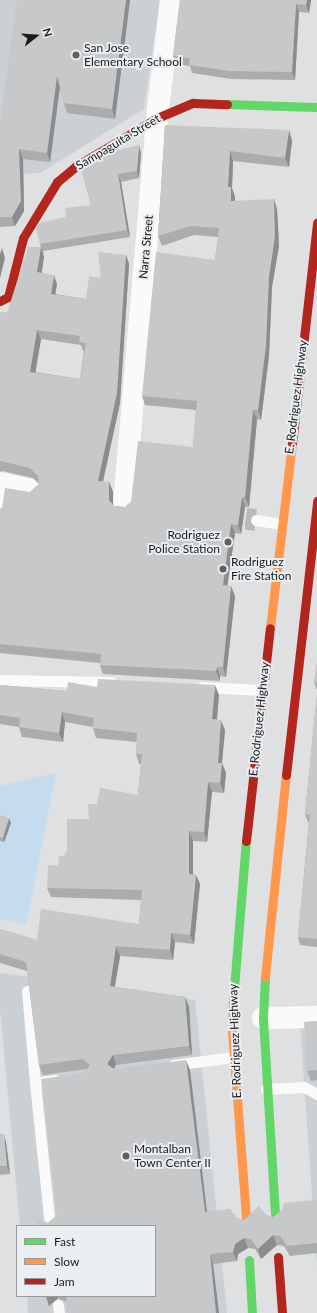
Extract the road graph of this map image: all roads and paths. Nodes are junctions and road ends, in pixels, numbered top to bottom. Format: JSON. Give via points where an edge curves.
{"nodes":[{"id":1,"x":171,"y":0,"type":"edge"},
{"id":2,"x":317,"y":108,"type":"edge"},
{"id":3,"x":157,"y":118,"type":"junction"},
{"id":4,"x":317,"y":222,"type":"edge"},
{"id":5,"x":0,"y":300,"type":"edge"},
{"id":6,"x":1,"y":483,"type":"edge"},
{"id":7,"x":30,"y":490,"type":"edge"},
{"id":8,"x":125,"y":500,"type":"dead end"},
{"id":9,"x":317,"y":501,"type":"edge"},
{"id":10,"x":0,"y":514,"type":"edge"},
{"id":11,"x":256,"y":520,"type":"tunnel mouth"},
{"id":12,"x":282,"y":524,"type":"junction"},
{"id":13,"x":310,"y":625,"type":"edge"},
{"id":14,"x":0,"y":680,"type":"edge"},
{"id":15,"x":127,"y":683,"type":"edge"},
{"id":16,"x":190,"y":686,"type":"edge"},
{"id":17,"x":262,"y":690,"type":"junction"},
{"id":18,"x":28,"y":991,"type":"edge"},
{"id":19,"x":317,"y":1017,"type":"edge"},
{"id":20,"x":263,"y":1018,"type":"junction"},
{"id":21,"x":234,"y":1057,"type":"junction"},
{"id":22,"x":164,"y":1066,"type":"edge"},
{"id":23,"x":65,"y":1079,"type":"edge"},
{"id":24,"x":35,"y":1083,"type":"junction"},
{"id":25,"x":266,"y":1089,"type":"junction"},
{"id":26,"x":317,"y":1094,"type":"edge"},
{"id":27,"x":275,"y":1214,"type":"edge"},
{"id":28,"x":246,"y":1217,"type":"edge"},
{"id":29,"x":50,"y":1225,"type":"edge"},
{"id":30,"x":278,"y":1257,"type":"dead end"},
{"id":31,"x":249,"y":1260,"type":"dead end"},
{"id":32,"x":252,"y":1313,"type":"edge"},
{"id":33,"x":282,"y":1313,"type":"edge"}],
"edges":[{"from":1,"to":3,"type":"street","name":"Narra Street"},
{"from":2,"to":3,"type":"main road","name":"Sampaguita Street","via":[[193,103]]},
{"from":3,"to":5,"type":"main road","name":"Sampaguita Street","via":[[57,182],[23,238],[8,297]]},
{"from":3,"to":8,"type":"street","name":"Narra Street"},
{"from":4,"to":12,"type":"main road","name":"E. Rodriguez Highway"},
{"from":6,"to":7,"type":"street"},
{"from":6,"to":10,"type":"lane"},
{"from":9,"to":13,"type":"main road"},
{"from":11,"to":12,"type":"lane"},
{"from":12,"to":17,"type":"main road","name":"E. Rodriguez Highway"},
{"from":13,"to":20,"type":"main road","via":[[266,950]]},
{"from":14,"to":15,"type":"lane"},
{"from":16,"to":17,"type":"lane"},
{"from":17,"to":21,"type":"main road","name":"E. Rodriguez Highway","via":[[237,919],[232,987]]},
{"from":18,"to":24,"type":"lane"},
{"from":19,"to":20,"type":"street"},
{"from":20,"to":25,"type":"main road"},
{"from":21,"to":22,"type":"lane"},
{"from":21,"to":28,"type":"main road","name":"E. Rodriguez Highway"},
{"from":23,"to":24,"type":"lane"},
{"from":24,"to":29,"type":"lane"},
{"from":25,"to":26,"type":"lane","via":[[304,1087]]},
{"from":25,"to":27,"type":"main road"},
{"from":30,"to":33,"type":"main road"},
{"from":31,"to":32,"type":"main road"}]}
